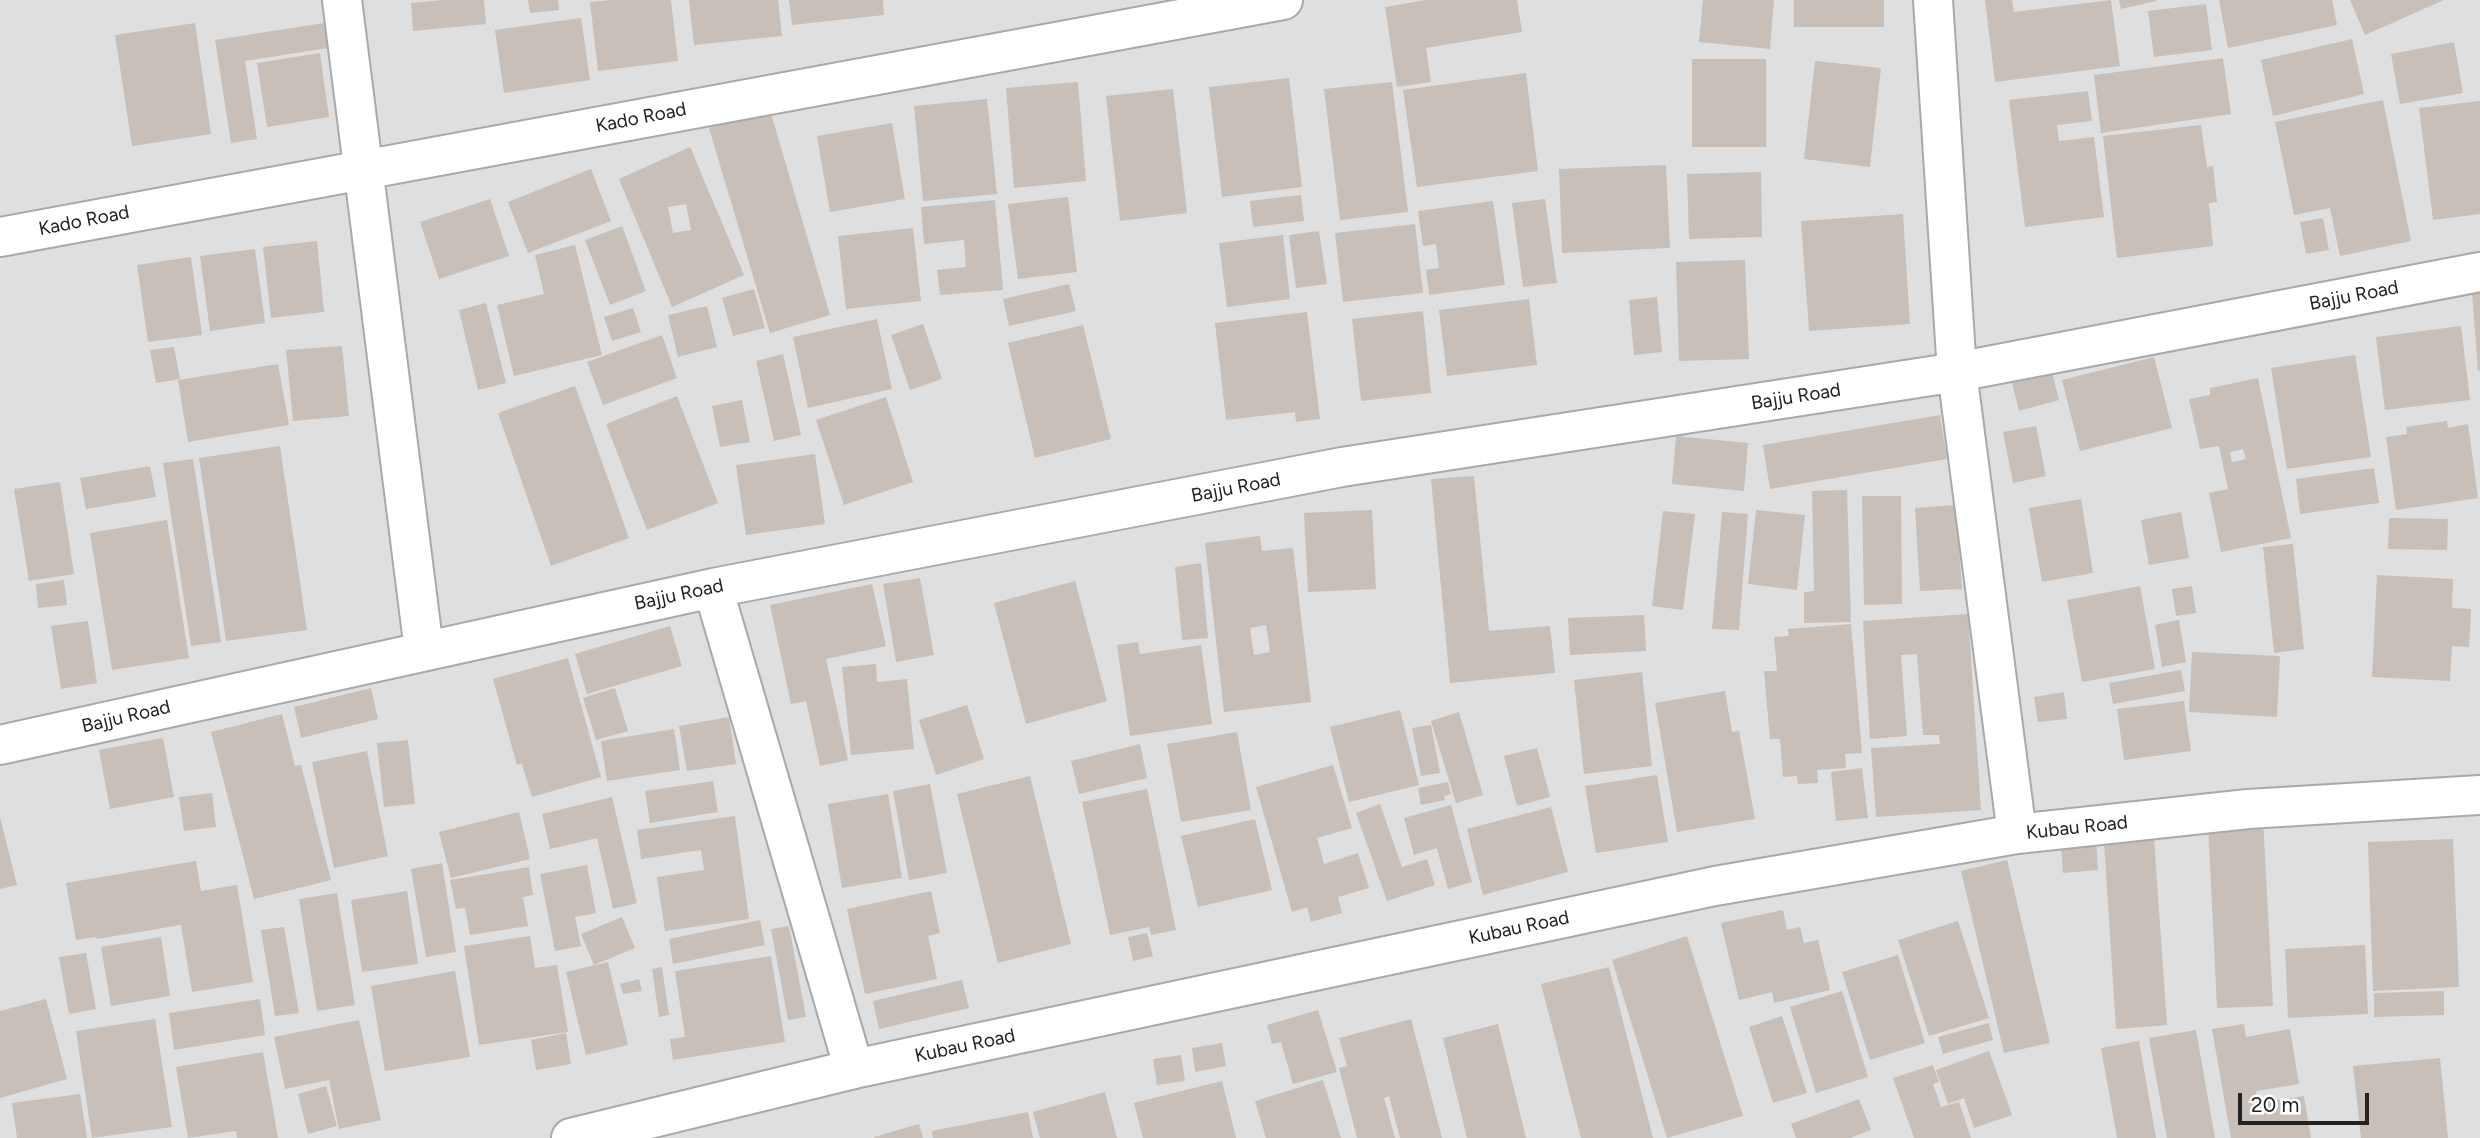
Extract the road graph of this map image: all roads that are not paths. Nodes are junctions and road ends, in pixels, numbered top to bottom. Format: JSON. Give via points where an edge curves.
{"nodes":[{"id":1,"x":342,"y":0,"type":"edge"},
{"id":2,"x":1283,"y":0,"type":"edge"},
{"id":3,"x":1933,"y":0,"type":"edge"},
{"id":4,"x":1142,"y":12,"type":"edge"},
{"id":5,"x":364,"y":169,"type":"junction"},
{"id":6,"x":0,"y":237,"type":"edge"},
{"id":7,"x":2480,"y":272,"type":"edge"},
{"id":8,"x":1957,"y":372,"type":"junction"},
{"id":9,"x":713,"y":588,"type":"junction"},
{"id":10,"x":424,"y":650,"type":"junction"},
{"id":11,"x":0,"y":745,"type":"edge"},
{"id":12,"x":2480,"y":795,"type":"edge"},
{"id":13,"x":2017,"y":834,"type":"junction"},
{"id":14,"x":854,"y":1069,"type":"junction"},
{"id":15,"x":571,"y":1138,"type":"edge"}],
"edges":[{"from":1,"to":5,"type":"street"},
{"from":2,"to":4,"type":"street","name":"Kado Road"},
{"from":3,"to":8,"type":"street"},
{"from":4,"to":5,"type":"street","name":"Kado Road"},
{"from":5,"to":6,"type":"street","name":"Kado Road"},
{"from":5,"to":10,"type":"street"},
{"from":7,"to":8,"type":"street","name":"Bajju Road"},
{"from":8,"to":9,"type":"street","name":"Bajju Road","via":[[1342,467]]},
{"from":8,"to":13,"type":"street"},
{"from":9,"to":10,"type":"street","name":"Bajju Road"},
{"from":9,"to":14,"type":"street"},
{"from":10,"to":11,"type":"street","name":"Bajju Road"},
{"from":12,"to":13,"type":"street","name":"Kubau Road","via":[[2248,809]]},
{"from":13,"to":14,"type":"street","name":"Kubau Road","via":[[1715,886]]},
{"from":14,"to":15,"type":"street","name":"Kubau Road"}]}
